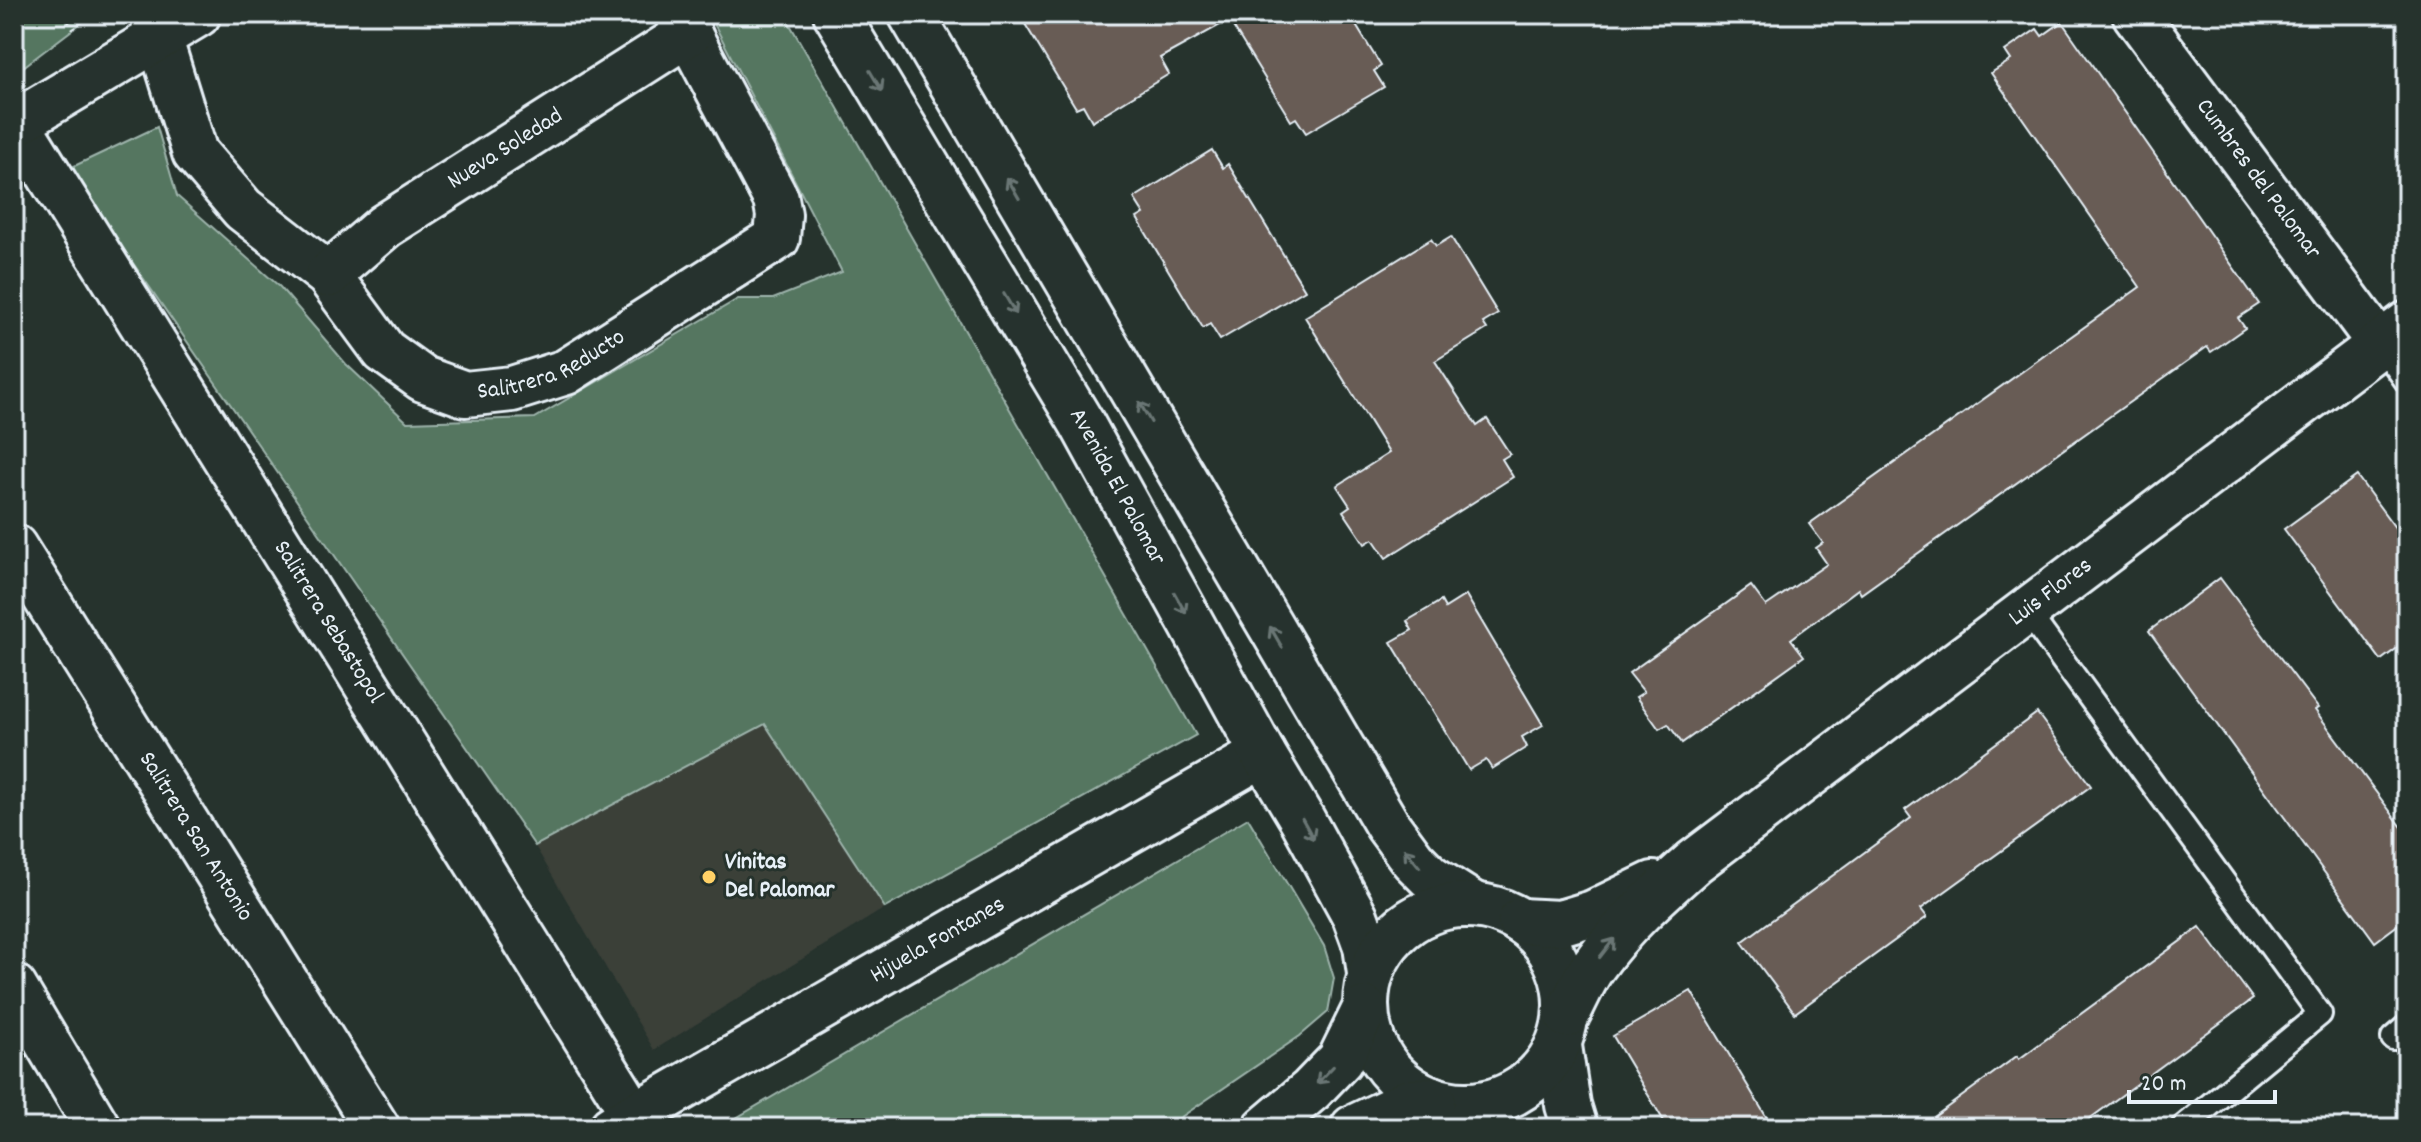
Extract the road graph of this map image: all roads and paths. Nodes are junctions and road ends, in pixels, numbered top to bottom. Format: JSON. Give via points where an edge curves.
{"nodes":[{"id":1,"x":198,"y":14,"type":"edge"},
{"id":2,"x":836,"y":14,"type":"edge"},
{"id":3,"x":911,"y":14,"type":"edge"},
{"id":4,"x":2135,"y":14,"type":"edge"},
{"id":5,"x":684,"y":23,"type":"edge"},
{"id":6,"x":155,"y":26,"type":"edge"},
{"id":7,"x":15,"y":121,"type":"edge"},
{"id":8,"x":328,"y":275,"type":"junction"},
{"id":9,"x":2393,"y":334,"type":"edge"},
{"id":10,"x":2407,"y":382,"type":"edge"},
{"id":11,"x":14,"y":547,"type":"edge"},
{"id":12,"x":2026,"y":610,"type":"junction"},
{"id":13,"x":1263,"y":754,"type":"junction"},
{"id":14,"x":1694,"y":862,"type":"junction"},
{"id":15,"x":1474,"y":905,"type":"junction"},
{"id":16,"x":1520,"y":921,"type":"junction"},
{"id":17,"x":14,"y":987,"type":"edge"},
{"id":18,"x":1367,"y":991,"type":"junction"},
{"id":19,"x":1563,"y":1030,"type":"junction"},
{"id":20,"x":1464,"y":1111,"type":"edge"},
{"id":21,"x":629,"y":1124,"type":"edge"},
{"id":22,"x":98,"y":1128,"type":"edge"},
{"id":23,"x":377,"y":1128,"type":"edge"},
{"id":24,"x":1266,"y":1128,"type":"edge"},
{"id":25,"x":1353,"y":1128,"type":"edge"},
{"id":26,"x":1575,"y":1128,"type":"edge"},
{"id":27,"x":2182,"y":1128,"type":"edge"}],
"edges":[{"from":1,"to":6,"type":"street"},
{"from":2,"to":13,"type":"street","name":"Avenida El Palomar","one_way":true,"via":[[1081,422]]},
{"from":15,"to":3,"type":"street","one_way":true,"via":[[1430,877],[1388,826]]},
{"from":4,"to":9,"type":"street","name":"Cumbres del Palomar"},
{"from":5,"to":8,"type":"street","name":"Nueva Soledad","via":[[385,226]]},
{"from":5,"to":8,"type":"street","name":"Salitrera Reducto","via":[[776,199],[777,238],[566,372],[512,389],[465,394],[423,379],[384,351]]},
{"from":6,"to":7,"type":"street"},
{"from":6,"to":8,"type":"street","name":"Salitrera Reducto","via":[[195,153],[243,209]]},
{"from":7,"to":21,"type":"street","name":"Salitrera Sebastopol"},
{"from":9,"to":10,"type":"lane"},
{"from":9,"to":12,"type":"street","name":"Luis Flores"},
{"from":11,"to":23,"type":"street","name":"Salitrera San Antonio"},
{"from":12,"to":14,"type":"street","name":"Luis Flores"},
{"from":12,"to":27,"type":"lane","via":[[2320,1014]]},
{"from":13,"to":18,"type":"street","name":"Avenida El Palomar","one_way":true,"via":[[1355,916],[1366,946]]},
{"from":13,"to":21,"type":"street","name":"Hijuela Fontanes"},
{"from":14,"to":16,"type":"street","name":"Luis Flores","via":[[1593,913],[1560,923]]},
{"from":19,"to":14,"type":"street","name":"Luis Flores","one_way":true,"via":[[1592,968],[1614,939]]},
{"from":15,"to":16,"type":"street"},
{"from":15,"to":18,"type":"street","via":[[1441,907],[1412,920],[1386,942]]},
{"from":16,"to":19,"type":"street","via":[[1553,954],[1565,983]]},
{"from":17,"to":22,"type":"street"},
{"from":18,"to":20,"type":"street","via":[[1371,1041],[1389,1071],[1416,1093]]},
{"from":18,"to":24,"type":"street","one_way":true,"via":[[1340,1060]]},
{"from":19,"to":20,"type":"street","via":[[1542,1073],[1517,1093]]},
{"from":19,"to":26,"type":"street","via":[[1568,1105]]},
{"from":20,"to":25,"type":"street","via":[[1408,1102]]}]}
